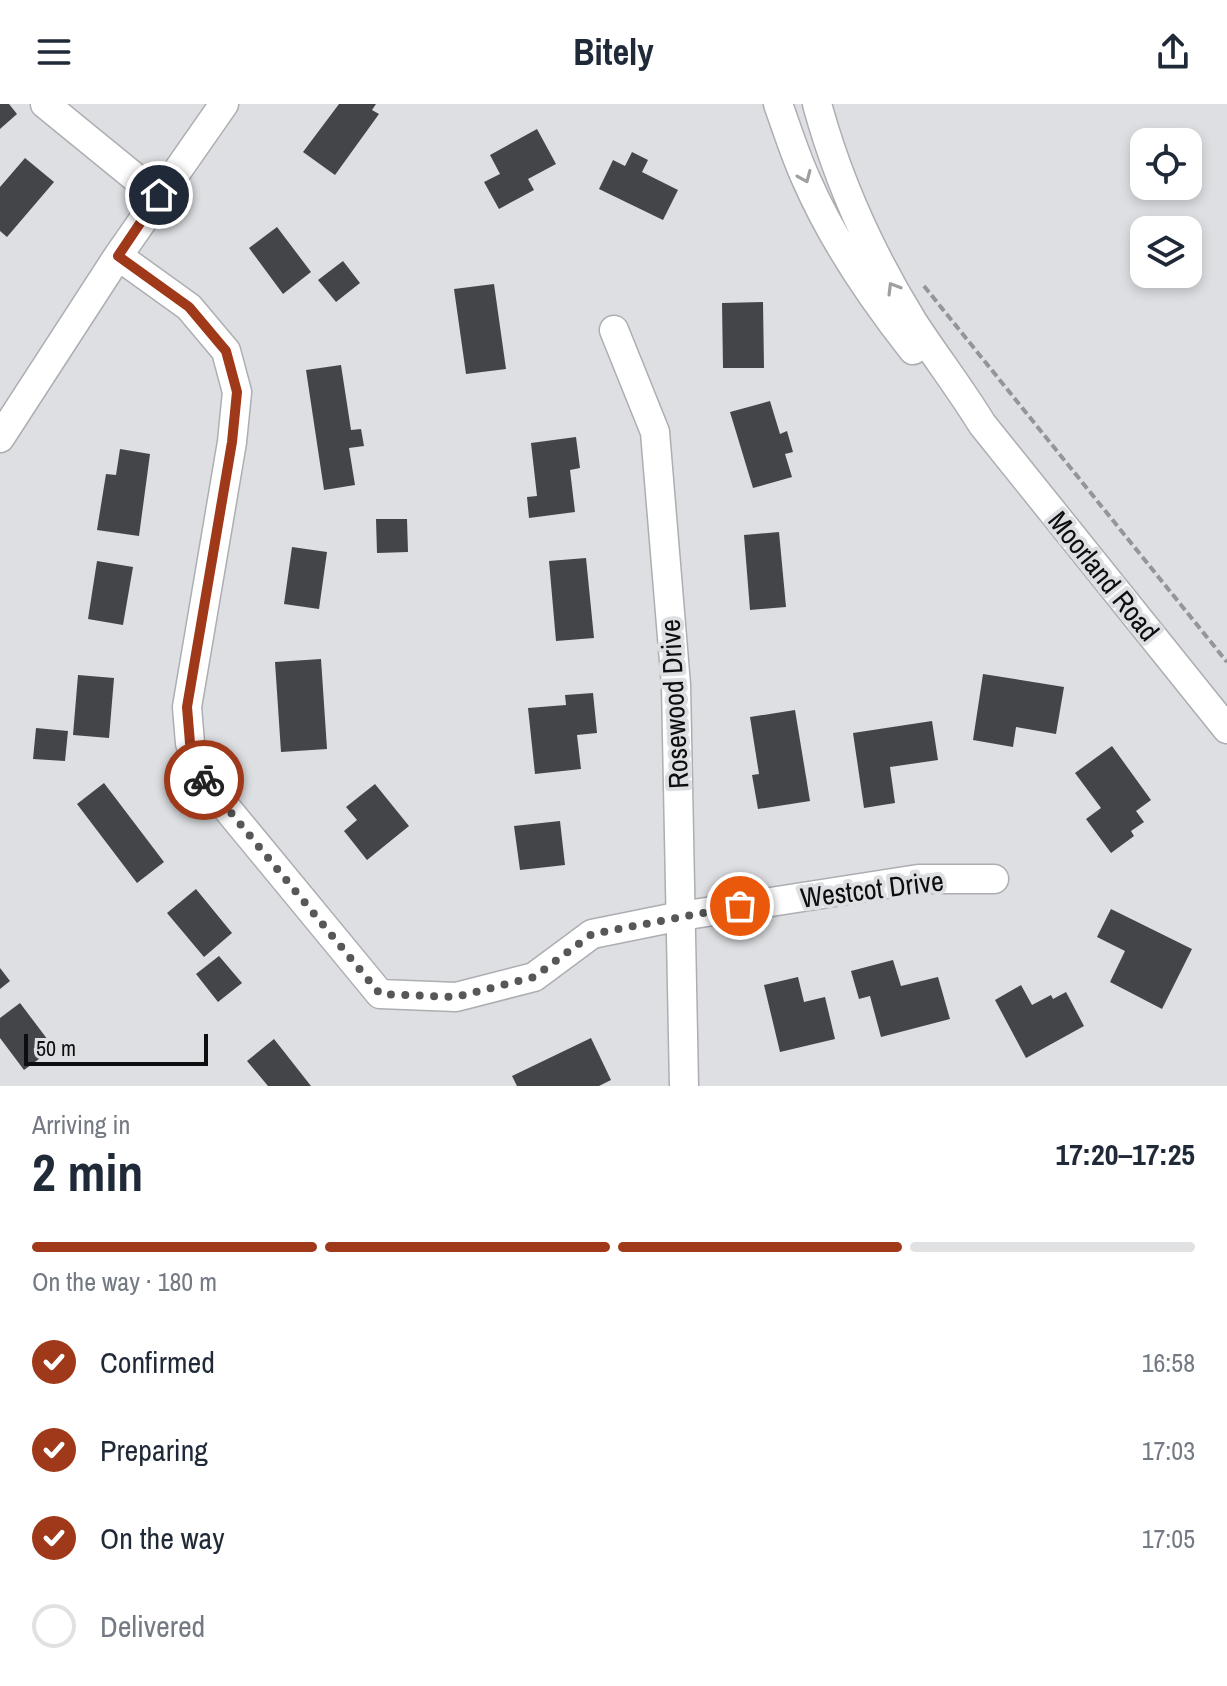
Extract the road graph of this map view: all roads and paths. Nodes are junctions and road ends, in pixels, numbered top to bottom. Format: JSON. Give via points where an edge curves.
{"nodes":[{"id":1,"x":45,"y":104,"type":"edge"},
{"id":2,"x":224,"y":104,"type":"edge"},
{"id":3,"x":778,"y":104,"type":"edge"},
{"id":4,"x":805,"y":104,"type":"edge"},
{"id":5,"x":817,"y":104,"type":"edge"},
{"id":6,"x":159,"y":197,"type":"junction"},
{"id":7,"x":860,"y":225,"type":"junction"},
{"id":8,"x":118,"y":256,"type":"junction"},
{"id":9,"x":920,"y":280,"type":"dead end"},
{"id":10,"x":614,"y":330,"type":"dead end"},
{"id":11,"x":982,"y":424,"type":"junction"},
{"id":12,"x":0,"y":438,"type":"edge"},
{"id":13,"x":1227,"y":662,"type":"edge"},
{"id":14,"x":1227,"y":729,"type":"edge"},
{"id":15,"x":994,"y":879,"type":"dead end"},
{"id":16,"x":681,"y":916,"type":"junction"},
{"id":17,"x":684,"y":1086,"type":"edge"}],
"edges":[{"from":1,"to":6,"type":"street"},
{"from":2,"to":6,"type":"street"},
{"from":3,"to":11,"type":"street","name":"Moorland Road","one_way":true,"via":[[805,178],[861,282],[944,389]]},
{"from":4,"to":7,"type":"street","via":[[820,148]]},
{"from":5,"to":7,"type":"street","name":"Moorland Road"},
{"from":6,"to":8,"type":"street"},
{"from":11,"to":7,"type":"street","name":"Moorland Road","one_way":true,"via":[[915,325]]},
{"from":8,"to":12,"type":"street"},
{"from":8,"to":16,"type":"street","name":"Westcot Drive","via":[[189,307],[226,351],[237,392],[187,707],[190,743],[206,783],[380,994],[456,997],[521,981],[592,934]]},
{"from":9,"to":13,"type":"path"},
{"from":10,"to":16,"type":"street","name":"Rosewood Drive","via":[[655,432],[676,685]]},
{"from":11,"to":14,"type":"street","name":"Moorland Road"},
{"from":15,"to":16,"type":"street","name":"Westcot Drive","via":[[918,879]]},
{"from":16,"to":17,"type":"street","name":"Rosewood Drive"}]}
